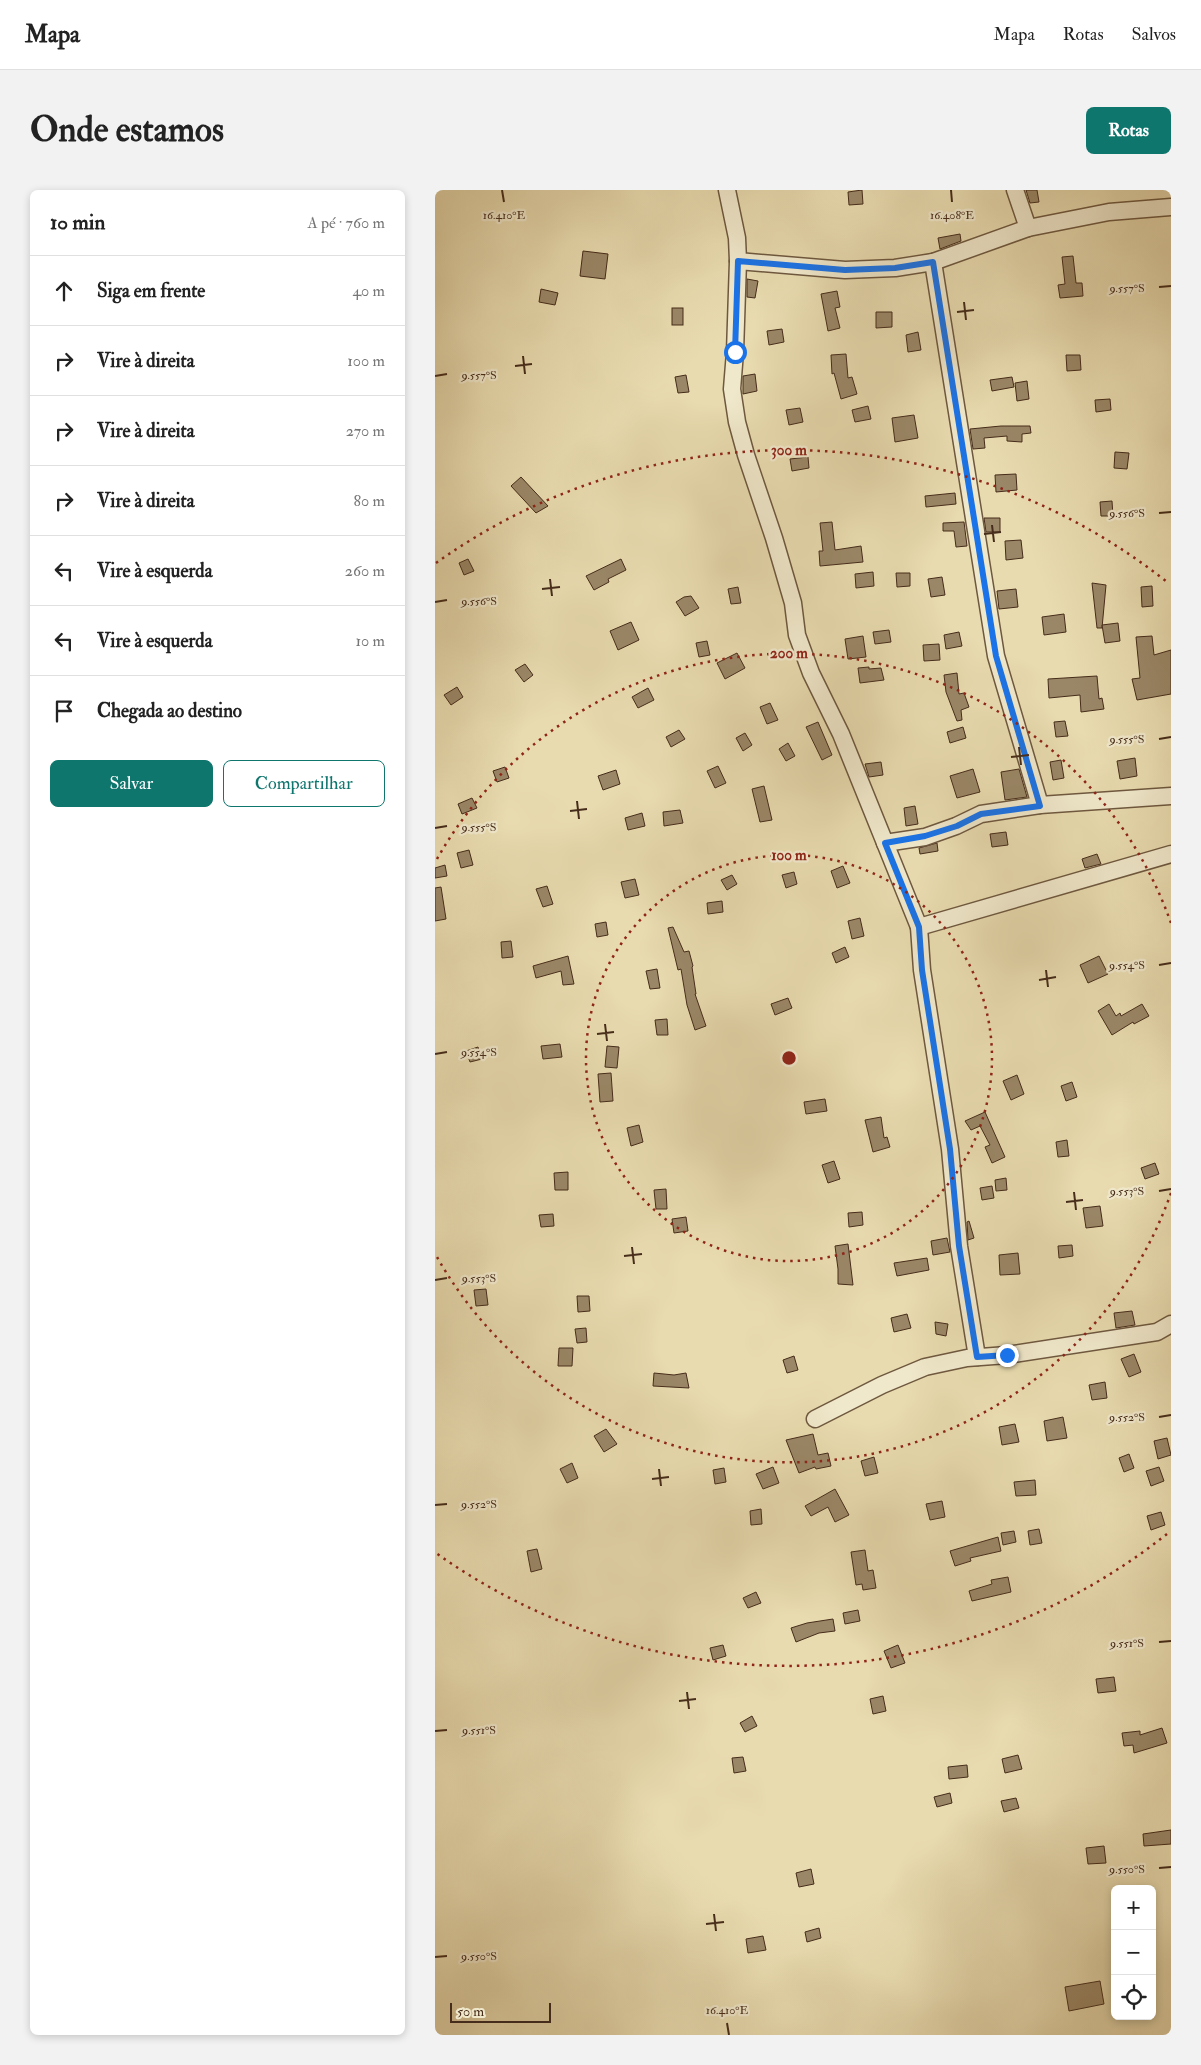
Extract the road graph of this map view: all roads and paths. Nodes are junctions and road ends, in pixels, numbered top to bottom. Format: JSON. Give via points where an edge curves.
{"nodes":[{"id":1,"x":727,"y":190,"type":"edge"},
{"id":2,"x":1015,"y":190,"type":"edge"},
{"id":3,"x":1171,"y":207,"type":"edge"},
{"id":4,"x":1028,"y":228,"type":"junction"},
{"id":5,"x":738,"y":261,"type":"junction"},
{"id":6,"x":933,"y":262,"type":"junction"},
{"id":7,"x":1171,"y":796,"type":"edge"},
{"id":8,"x":1040,"y":806,"type":"junction"},
{"id":9,"x":885,"y":843,"type":"junction"},
{"id":10,"x":1171,"y":854,"type":"edge"},
{"id":11,"x":919,"y":927,"type":"junction"},
{"id":12,"x":1171,"y":1324,"type":"edge"},
{"id":13,"x":977,"y":1357,"type":"junction"},
{"id":14,"x":815,"y":1419,"type":"dead end"}],
"edges":[{"from":1,"to":5,"type":"street","via":[[737,238]]},
{"from":2,"to":4,"type":"street"},
{"from":3,"to":4,"type":"street","via":[[1109,212]]},
{"from":4,"to":6,"type":"street"},
{"from":5,"to":6,"type":"street","via":[[845,270],[895,268]]},
{"from":5,"to":9,"type":"street","via":[[733,389],[737,422],[793,603],[800,642]]},
{"from":6,"to":8,"type":"street","via":[[996,656]]},
{"from":7,"to":8,"type":"street"},
{"from":8,"to":9,"type":"street","via":[[981,814],[925,836]]},
{"from":9,"to":11,"type":"street"},
{"from":10,"to":11,"type":"street"},
{"from":11,"to":13,"type":"street","via":[[922,970],[950,1149],[959,1246]]},
{"from":12,"to":13,"type":"street","via":[[1157,1332]]},
{"from":13,"to":14,"type":"street","via":[[925,1367]]}]}
